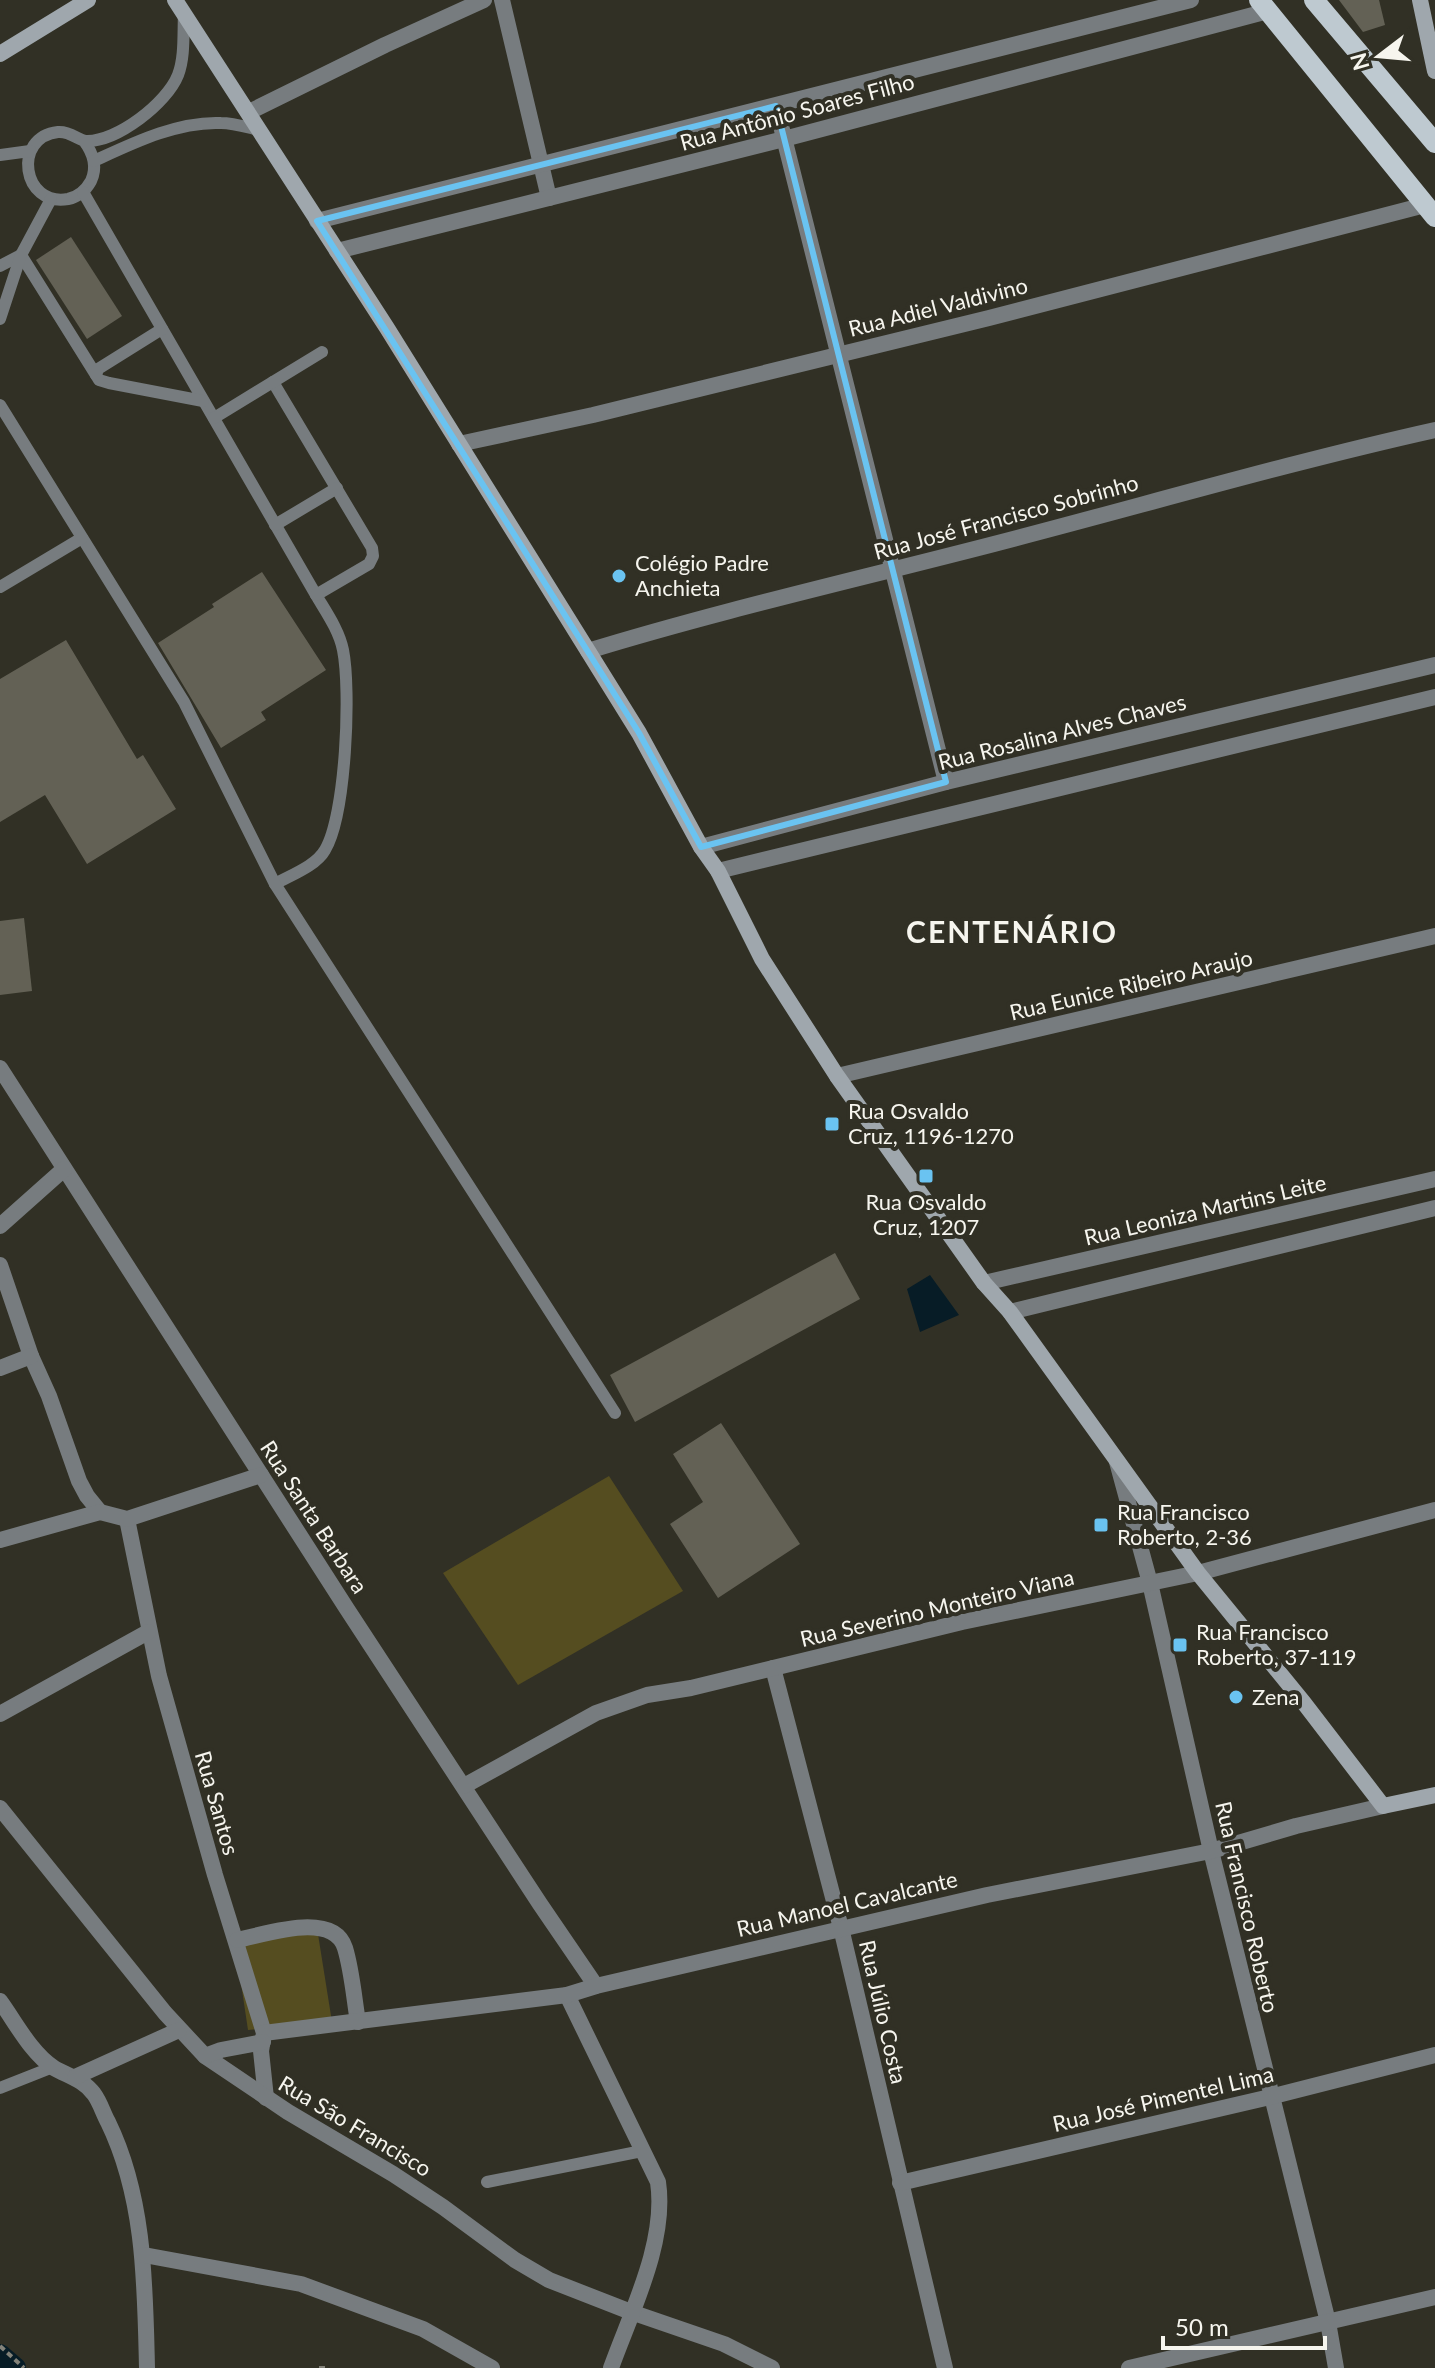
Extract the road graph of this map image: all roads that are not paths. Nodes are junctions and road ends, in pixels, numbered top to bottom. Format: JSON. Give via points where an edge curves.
{"nodes":[{"id":1,"x":88,"y":0,"type":"edge"},
{"id":2,"x":484,"y":0,"type":"edge"},
{"id":3,"x":502,"y":0,"type":"edge"},
{"id":4,"x":1191,"y":0,"type":"edge"},
{"id":5,"x":1314,"y":0,"type":"edge"},
{"id":6,"x":1420,"y":0,"type":"edge"},
{"id":7,"x":1263,"y":5,"type":"edge"},
{"id":8,"x":180,"y":7,"type":"edge"},
{"id":9,"x":0,"y":54,"type":"edge"},
{"id":10,"x":1435,"y":71,"type":"edge"},
{"id":11,"x":776,"y":106,"type":"junction"},
{"id":12,"x":249,"y":112,"type":"junction"},
{"id":13,"x":259,"y":130,"type":"junction"},
{"id":14,"x":784,"y":139,"type":"junction"},
{"id":15,"x":84,"y":141,"type":"junction"},
{"id":16,"x":1435,"y":143,"type":"edge"},
{"id":17,"x":30,"y":151,"type":"junction"},
{"id":18,"x":0,"y":155,"type":"edge"},
{"id":19,"x":94,"y":161,"type":"junction"},
{"id":20,"x":541,"y":164,"type":"junction"},
{"id":21,"x":83,"y":192,"type":"junction"},
{"id":22,"x":549,"y":198,"type":"junction"},
{"id":23,"x":51,"y":199,"type":"junction"},
{"id":24,"x":1430,"y":211,"type":"edge"},
{"id":25,"x":317,"y":221,"type":"junction"},
{"id":26,"x":337,"y":251,"type":"junction"},
{"id":27,"x":21,"y":255,"type":"junction"},
{"id":28,"x":0,"y":266,"type":"edge"},
{"id":29,"x":0,"y":319,"type":"edge"},
{"id":30,"x":162,"y":329,"type":"junction"},
{"id":31,"x":322,"y":352,"type":"dead end"},
{"id":32,"x":838,"y":354,"type":"junction"},
{"id":33,"x":96,"y":375,"type":"junction"},
{"id":34,"x":273,"y":382,"type":"junction"},
{"id":35,"x":203,"y":401,"type":"junction"},
{"id":36,"x":0,"y":405,"type":"edge"},
{"id":37,"x":214,"y":418,"type":"junction"},
{"id":38,"x":1435,"y":430,"type":"edge"},
{"id":39,"x":459,"y":444,"type":"junction"},
{"id":40,"x":337,"y":488,"type":"junction"},
{"id":41,"x":275,"y":525,"type":"junction"},
{"id":42,"x":82,"y":538,"type":"junction"},
{"id":43,"x":892,"y":569,"type":"junction"},
{"id":44,"x":0,"y":587,"type":"edge"},
{"id":45,"x":316,"y":595,"type":"junction"},
{"id":46,"x":588,"y":651,"type":"junction"},
{"id":47,"x":1435,"y":665,"type":"edge"},
{"id":48,"x":1435,"y":697,"type":"edge"},
{"id":49,"x":946,"y":782,"type":"junction"},
{"id":50,"x":701,"y":847,"type":"junction"},
{"id":51,"x":718,"y":871,"type":"junction"},
{"id":52,"x":275,"y":884,"type":"junction"},
{"id":53,"x":1435,"y":936,"type":"edge"},
{"id":54,"x":0,"y":1068,"type":"edge"},
{"id":55,"x":837,"y":1076,"type":"junction"},
{"id":56,"x":5,"y":1086,"type":"edge"},
{"id":57,"x":64,"y":1169,"type":"junction"},
{"id":58,"x":1435,"y":1179,"type":"edge"},
{"id":59,"x":1435,"y":1208,"type":"edge"},
{"id":60,"x":0,"y":1226,"type":"edge"},
{"id":61,"x":0,"y":1265,"type":"edge"},
{"id":62,"x":984,"y":1283,"type":"junction"},
{"id":63,"x":1010,"y":1312,"type":"junction"},
{"id":64,"x":31,"y":1356,"type":"junction"},
{"id":65,"x":0,"y":1368,"type":"edge"},
{"id":66,"x":615,"y":1413,"type":"dead end"},
{"id":67,"x":1115,"y":1456,"type":"junction"},
{"id":68,"x":261,"y":1475,"type":"junction"},
{"id":69,"x":1435,"y":1510,"type":"edge"},
{"id":70,"x":100,"y":1512,"type":"junction"},
{"id":71,"x":127,"y":1519,"type":"junction"},
{"id":72,"x":0,"y":1540,"type":"edge"},
{"id":73,"x":1198,"y":1573,"type":"junction"},
{"id":74,"x":1150,"y":1583,"type":"junction"},
{"id":75,"x":148,"y":1632,"type":"junction"},
{"id":76,"x":773,"y":1668,"type":"junction"},
{"id":77,"x":0,"y":1714,"type":"edge"},
{"id":78,"x":464,"y":1786,"type":"junction"},
{"id":79,"x":1435,"y":1795,"type":"edge"},
{"id":80,"x":1383,"y":1806,"type":"junction"},
{"id":81,"x":0,"y":1808,"type":"edge"},
{"id":82,"x":1211,"y":1851,"type":"junction"},
{"id":83,"x":841,"y":1928,"type":"junction"},
{"id":84,"x":237,"y":1940,"type":"junction"},
{"id":85,"x":596,"y":1986,"type":"junction"},
{"id":86,"x":567,"y":1995,"type":"junction"},
{"id":87,"x":0,"y":2001,"type":"edge"},
{"id":88,"x":358,"y":2022,"type":"junction"},
{"id":89,"x":179,"y":2030,"type":"junction"},
{"id":90,"x":263,"y":2038,"type":"junction"},
{"id":91,"x":1435,"y":2055,"type":"edge"},
{"id":92,"x":205,"y":2056,"type":"junction"},
{"id":93,"x":53,"y":2067,"type":"junction"},
{"id":94,"x":75,"y":2077,"type":"junction"},
{"id":95,"x":0,"y":2088,"type":"edge"},
{"id":96,"x":1270,"y":2097,"type":"junction"},
{"id":97,"x":266,"y":2098,"type":"junction"},
{"id":98,"x":642,"y":2151,"type":"junction"},
{"id":99,"x":487,"y":2182,"type":"dead end"},
{"id":100,"x":900,"y":2183,"type":"junction"},
{"id":101,"x":144,"y":2255,"type":"junction"},
{"id":102,"x":1435,"y":2297,"type":"edge"},
{"id":103,"x":631,"y":2312,"type":"junction"},
{"id":104,"x":1328,"y":2322,"type":"junction"},
{"id":105,"x":147,"y":2368,"type":"edge"},
{"id":106,"x":492,"y":2368,"type":"edge"},
{"id":107,"x":611,"y":2368,"type":"edge"},
{"id":108,"x":772,"y":2368,"type":"edge"},
{"id":109,"x":945,"y":2368,"type":"edge"},
{"id":110,"x":1129,"y":2368,"type":"edge"},
{"id":111,"x":1336,"y":2368,"type":"edge"}],
"edges":[{"from":1,"to":9,"type":"street"},
{"from":2,"to":12,"type":"street"},
{"from":3,"to":20,"type":"street"},
{"from":4,"to":11,"type":"street","name":"Rua Antônio Soares Filho"},
{"from":5,"to":16,"type":"main road"},
{"from":6,"to":10,"type":"street"},
{"from":7,"to":14,"type":"street","name":"Rua Antônio Soares Filho"},
{"from":7,"to":24,"type":"main road"},
{"from":8,"to":12,"type":"street"},
{"from":8,"to":15,"type":"lane","via":[[177,76],[161,101],[113,134]]},
{"from":11,"to":14,"type":"street"},
{"from":11,"to":20,"type":"street","name":"Rua Antônio Soares Filho"},
{"from":12,"to":13,"type":"street"},
{"from":13,"to":19,"type":"lane","via":[[197,124]]},
{"from":13,"to":25,"type":"street"},
{"from":14,"to":22,"type":"street","name":"Rua Antônio Soares Filho"},
{"from":14,"to":32,"type":"street"},
{"from":15,"to":17,"type":"lane","via":[[54,132]]},
{"from":15,"to":19,"type":"lane"},
{"from":17,"to":18,"type":"lane"},
{"from":17,"to":23,"type":"lane","via":[[31,181]]},
{"from":19,"to":21,"type":"lane","via":[[94,173]]},
{"from":20,"to":22,"type":"street"},
{"from":20,"to":25,"type":"street","name":"Rua Antônio Soares Filho"},
{"from":21,"to":23,"type":"lane"},
{"from":21,"to":30,"type":"lane"},
{"from":22,"to":26,"type":"street","name":"Rua Antônio Soares Filho"},
{"from":23,"to":27,"type":"lane"},
{"from":24,"to":32,"type":"street","name":"Rua Adiel Valdivino"},
{"from":25,"to":26,"type":"street"},
{"from":26,"to":39,"type":"street"},
{"from":27,"to":28,"type":"lane"},
{"from":27,"to":29,"type":"lane"},
{"from":27,"to":33,"type":"lane"},
{"from":30,"to":33,"type":"lane"},
{"from":30,"to":35,"type":"lane"},
{"from":31,"to":34,"type":"lane"},
{"from":32,"to":39,"type":"street","name":"Rua Adiel Valdivino"},
{"from":32,"to":43,"type":"street"},
{"from":33,"to":35,"type":"lane","via":[[109,383]]},
{"from":34,"to":37,"type":"lane"},
{"from":34,"to":40,"type":"lane"},
{"from":35,"to":37,"type":"lane"},
{"from":36,"to":42,"type":"lane"},
{"from":37,"to":41,"type":"lane"},
{"from":38,"to":43,"type":"street","name":"Rua José Francisco Sobrinho"},
{"from":39,"to":46,"type":"street"},
{"from":40,"to":41,"type":"lane"},
{"from":40,"to":45,"type":"lane","via":[[373,556],[369,564]]},
{"from":41,"to":45,"type":"lane"},
{"from":42,"to":44,"type":"lane"},
{"from":42,"to":52,"type":"lane","via":[[190,712]]},
{"from":43,"to":46,"type":"street","name":"Rua José Francisco Sobrinho"},
{"from":43,"to":49,"type":"street"},
{"from":45,"to":52,"type":"lane","via":[[342,646],[346,668],[343,777],[336,824],[324,852]]},
{"from":46,"to":50,"type":"street"},
{"from":47,"to":49,"type":"street","name":"Rua Rosalina Alves Chaves"},
{"from":48,"to":51,"type":"street"},
{"from":49,"to":50,"type":"street","name":"Rua Rosalina Alves Chaves"},
{"from":50,"to":51,"type":"street"},
{"from":51,"to":55,"type":"street","via":[[762,959]]},
{"from":52,"to":66,"type":"lane"},
{"from":53,"to":55,"type":"street","name":"Rua Eunice Ribeiro Araujo"},
{"from":54,"to":56,"type":"street","name":"Rua Santa Barbara"},
{"from":55,"to":62,"type":"street"},
{"from":56,"to":57,"type":"street","name":"Rua Santa Barbara"},
{"from":57,"to":60,"type":"street"},
{"from":57,"to":68,"type":"street","name":"Rua Santa Barbara"},
{"from":58,"to":62,"type":"street","name":"Rua Leoniza Martins Leite"},
{"from":59,"to":63,"type":"street"},
{"from":61,"to":64,"type":"street"},
{"from":62,"to":63,"type":"street"},
{"from":63,"to":67,"type":"street"},
{"from":64,"to":65,"type":"street"},
{"from":64,"to":70,"type":"street","via":[[79,1481]]},
{"from":67,"to":73,"type":"street"},
{"from":67,"to":74,"type":"street","name":"Rua Francisco Roberto"},
{"from":68,"to":71,"type":"street"},
{"from":68,"to":78,"type":"street","name":"Rua Santa Barbara"},
{"from":69,"to":73,"type":"street","name":"Rua Severino Monteiro Viana"},
{"from":70,"to":71,"type":"street"},
{"from":70,"to":72,"type":"street"},
{"from":71,"to":75,"type":"street","name":"Rua Santos"},
{"from":73,"to":74,"type":"street","name":"Rua Severino Monteiro Viana"},
{"from":73,"to":80,"type":"street"},
{"from":74,"to":76,"type":"street","name":"Rua Severino Monteiro Viana"},
{"from":74,"to":82,"type":"street","name":"Rua Francisco Roberto"},
{"from":75,"to":77,"type":"street"},
{"from":75,"to":84,"type":"street","name":"Rua Santos"},
{"from":76,"to":78,"type":"street","name":"Rua Severino Monteiro Viana","via":[[647,1695],[596,1713]]},
{"from":76,"to":83,"type":"street","name":"Rua Júlio Costa"},
{"from":78,"to":85,"type":"street","name":"Rua Santa Barbara"},
{"from":79,"to":80,"type":"street","name":"Rua Manoel Cavalcante"},
{"from":80,"to":82,"type":"street","name":"Rua Manoel Cavalcante"},
{"from":81,"to":89,"type":"street","name":"Rua São Francisco"},
{"from":82,"to":83,"type":"street","name":"Rua Manoel Cavalcante"},
{"from":82,"to":96,"type":"street","name":"Rua Francisco Roberto"},
{"from":83,"to":85,"type":"street","name":"Rua Manoel Cavalcante"},
{"from":83,"to":100,"type":"street","name":"Rua Júlio Costa"},
{"from":84,"to":88,"type":"street","via":[[294,1929],[332,1931],[345,1947]]},
{"from":84,"to":90,"type":"street","name":"Rua Santos"},
{"from":85,"to":86,"type":"street","name":"Rua Manoel Cavalcante"},
{"from":86,"to":88,"type":"street","name":"Rua Manoel Cavalcante"},
{"from":86,"to":98,"type":"street"},
{"from":87,"to":93,"type":"street"},
{"from":88,"to":90,"type":"street","name":"Rua Manoel Cavalcante"},
{"from":89,"to":92,"type":"street","name":"Rua São Francisco"},
{"from":89,"to":94,"type":"street"},
{"from":90,"to":92,"type":"street","name":"Rua Manoel Cavalcante"},
{"from":90,"to":97,"type":"street","name":"Rua Santos"},
{"from":91,"to":96,"type":"street","name":"Rua José Pimentel Lima"},
{"from":92,"to":97,"type":"street","name":"Rua São Francisco"},
{"from":93,"to":94,"type":"street"},
{"from":93,"to":95,"type":"lane"},
{"from":94,"to":101,"type":"street","via":[[94,2093],[112,2130]]},
{"from":96,"to":100,"type":"street","name":"Rua José Pimentel Lima"},
{"from":96,"to":104,"type":"street","name":"Rua Francisco Roberto"},
{"from":97,"to":103,"type":"street","name":"Rua São Francisco","via":[[406,2182],[549,2280]]},
{"from":98,"to":99,"type":"lane"},
{"from":98,"to":103,"type":"street","via":[[658,2182],[660,2213]]},
{"from":100,"to":109,"type":"street","name":"Rua Júlio Costa"},
{"from":101,"to":105,"type":"street"},
{"from":101,"to":106,"type":"street","via":[[301,2284],[423,2329]]},
{"from":102,"to":104,"type":"street"},
{"from":103,"to":107,"type":"street"},
{"from":103,"to":108,"type":"street","name":"Rua São Francisco","via":[[724,2344]]},
{"from":104,"to":110,"type":"street"},
{"from":104,"to":111,"type":"street","name":"Rua Francisco Roberto"}]}
